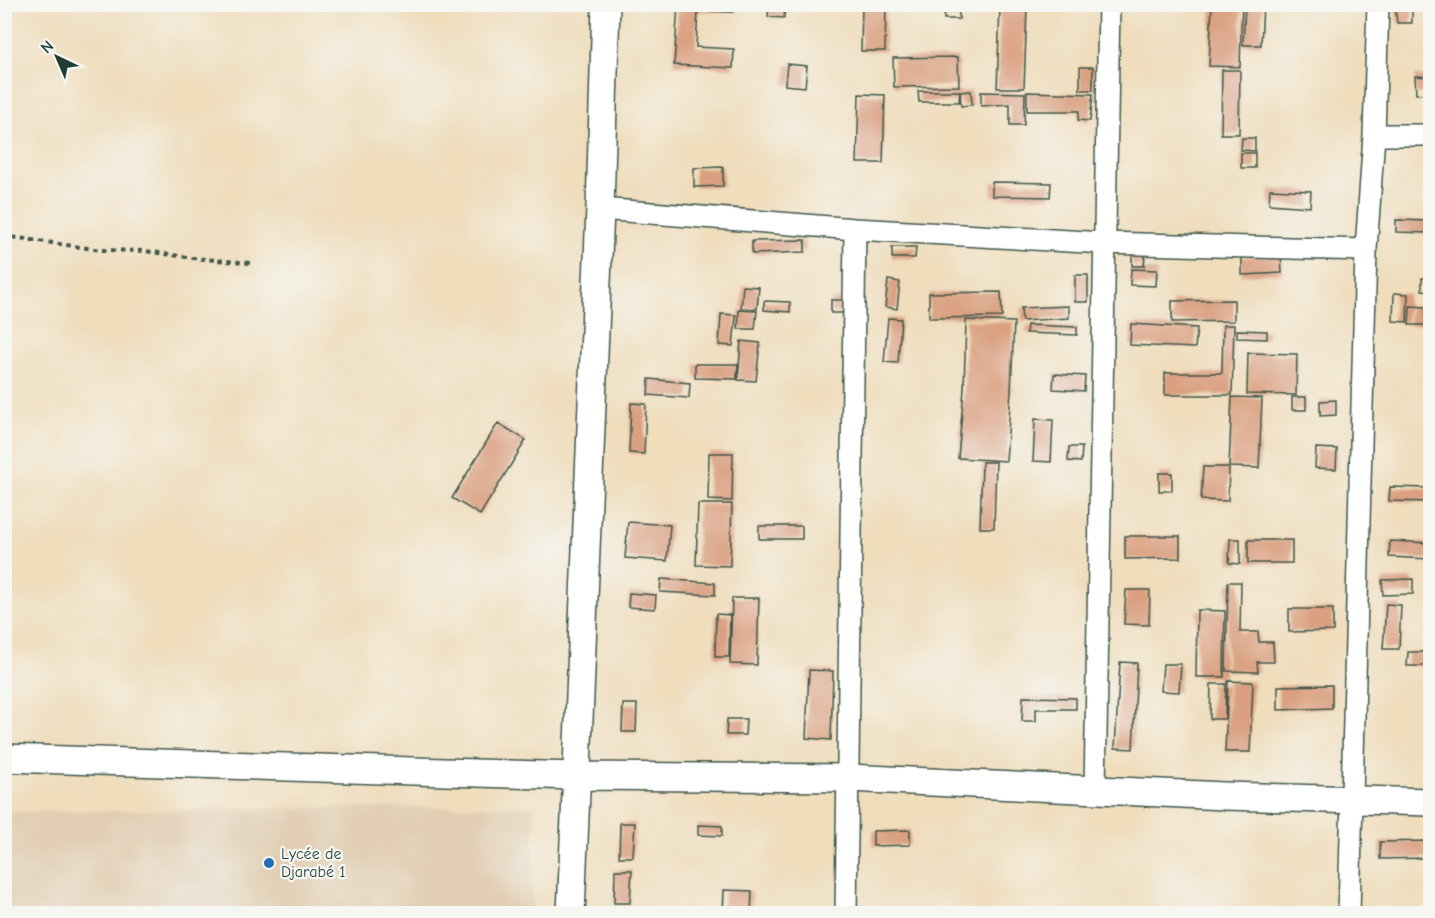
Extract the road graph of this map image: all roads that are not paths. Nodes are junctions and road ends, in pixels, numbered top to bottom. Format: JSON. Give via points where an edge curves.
{"nodes":[{"id":1,"x":606,"y":4,"type":"edge"},
{"id":2,"x":1109,"y":4,"type":"edge"},
{"id":3,"x":1378,"y":4,"type":"edge"},
{"id":4,"x":1374,"y":135,"type":"junction"},
{"id":5,"x":1431,"y":135,"type":"edge"},
{"id":6,"x":600,"y":209,"type":"junction"},
{"id":7,"x":855,"y":228,"type":"junction"},
{"id":8,"x":1105,"y":243,"type":"junction"},
{"id":9,"x":1366,"y":250,"type":"junction"},
{"id":10,"x":4,"y":758,"type":"edge"},
{"id":11,"x":576,"y":776,"type":"junction"},
{"id":12,"x":848,"y":778,"type":"junction"},
{"id":13,"x":1095,"y":790,"type":"junction"},
{"id":14,"x":1352,"y":801,"type":"junction"},
{"id":15,"x":1431,"y":802,"type":"edge"},
{"id":16,"x":571,"y":914,"type":"edge"},
{"id":17,"x":846,"y":914,"type":"edge"},
{"id":18,"x":1350,"y":914,"type":"edge"}],
"edges":[{"from":1,"to":6,"type":"street"},
{"from":2,"to":8,"type":"street"},
{"from":3,"to":4,"type":"street"},
{"from":4,"to":5,"type":"street"},
{"from":4,"to":9,"type":"street"},
{"from":6,"to":7,"type":"street"},
{"from":6,"to":11,"type":"street"},
{"from":7,"to":8,"type":"street"},
{"from":7,"to":12,"type":"street"},
{"from":8,"to":9,"type":"street"},
{"from":8,"to":13,"type":"street"},
{"from":9,"to":14,"type":"street"},
{"from":10,"to":11,"type":"street"},
{"from":11,"to":12,"type":"street"},
{"from":11,"to":16,"type":"street"},
{"from":12,"to":13,"type":"street"},
{"from":12,"to":17,"type":"street"},
{"from":13,"to":14,"type":"street"},
{"from":14,"to":15,"type":"street"},
{"from":14,"to":18,"type":"street"}]}
